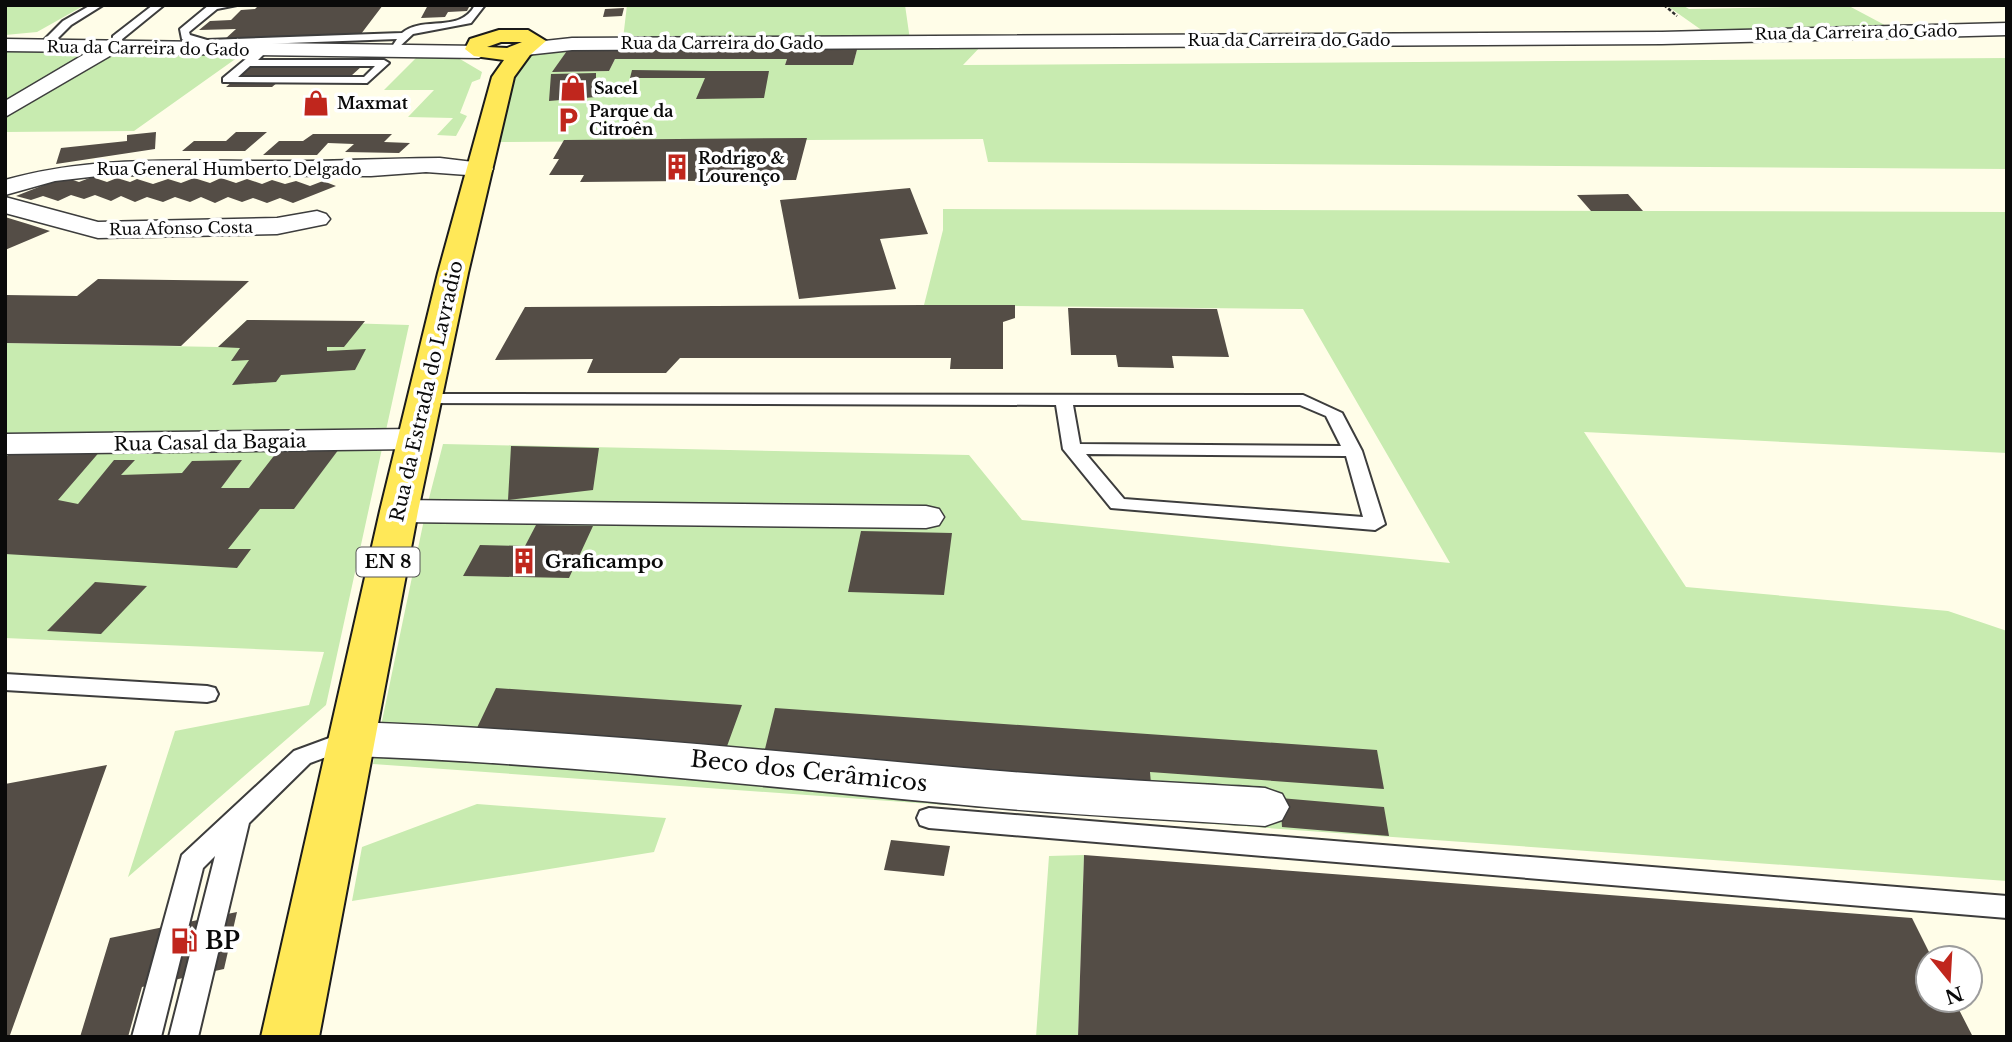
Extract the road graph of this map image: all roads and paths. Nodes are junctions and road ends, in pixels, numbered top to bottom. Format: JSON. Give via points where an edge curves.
{"nodes":[{"id":1,"x":98,"y":5,"type":"edge"},
{"id":2,"x":159,"y":5,"type":"edge"},
{"id":3,"x":232,"y":5,"type":"edge"},
{"id":4,"x":480,"y":5,"type":"edge"},
{"id":5,"x":2007,"y":29,"type":"edge"},
{"id":6,"x":113,"y":43,"type":"junction"},
{"id":7,"x":527,"y":44,"type":"junction"},
{"id":8,"x":5,"y":45,"type":"edge"},
{"id":9,"x":405,"y":45,"type":"junction"},
{"id":10,"x":486,"y":45,"type":"junction"},
{"id":11,"x":44,"y":46,"type":"junction"},
{"id":12,"x":256,"y":56,"type":"junction"},
{"id":13,"x":503,"y":77,"type":"junction"},
{"id":14,"x":5,"y":110,"type":"edge"},
{"id":15,"x":482,"y":167,"type":"junction"},
{"id":16,"x":413,"y":170,"type":"junction"},
{"id":17,"x":5,"y":188,"type":"edge"},
{"id":18,"x":5,"y":205,"type":"edge"},
{"id":19,"x":317,"y":219,"type":"dead end"},
{"id":20,"x":424,"y":399,"type":"junction"},
{"id":21,"x":1064,"y":400,"type":"junction"},
{"id":22,"x":414,"y":439,"type":"junction"},
{"id":23,"x":5,"y":444,"type":"edge"},
{"id":24,"x":1072,"y":449,"type":"junction"},
{"id":25,"x":1353,"y":451,"type":"junction"},
{"id":26,"x":398,"y":511,"type":"junction"},
{"id":27,"x":926,"y":517,"type":"dead end"},
{"id":28,"x":5,"y":682,"type":"edge"},
{"id":29,"x":207,"y":694,"type":"dead end"},
{"id":30,"x":352,"y":739,"type":"junction"},
{"id":31,"x":1265,"y":807,"type":"dead end"},
{"id":32,"x":237,"y":818,"type":"junction"},
{"id":33,"x":929,"y":818,"type":"dead end"},
{"id":34,"x":2007,"y":907,"type":"edge"},
{"id":35,"x":146,"y":1037,"type":"edge"},
{"id":36,"x":183,"y":1037,"type":"edge"},
{"id":37,"x":290,"y":1037,"type":"edge"}],
"edges":[{"from":1,"to":11,"type":"lane","via":[[67,23]]},
{"from":2,"to":6,"type":"lane"},
{"from":3,"to":9,"type":"lane","via":[[214,6],[184,31],[186,37],[206,43]]},
{"from":4,"to":9,"type":"lane","via":[[478,12],[462,23],[409,32]]},
{"from":5,"to":7,"type":"street","name":"Rua da Carreira do Gado","via":[[1662,38]]},
{"from":6,"to":11,"type":"street","name":"Rua da Carreira do Gado"},
{"from":6,"to":12,"type":"street","name":"Rua da Carreira do Gado"},
{"from":6,"to":14,"type":"street"},
{"from":7,"to":10,"type":"main road"},
{"from":7,"to":10,"type":"main road","via":[[522,14]]},
{"from":7,"to":13,"type":"main road","name":"Rua da Estrada do Lavradio","number":"EN 8"},
{"from":8,"to":11,"type":"street","name":"Rua da Carreira do Gado"},
{"from":9,"to":10,"type":"street","name":"Rua da Carreira do Gado"},
{"from":9,"to":12,"type":"street","name":"Rua da Carreira do Gado"},
{"from":10,"to":13,"type":"main road"},
{"from":12,"to":12,"type":"lane","via":[[227,80],[367,79],[384,63]]},
{"from":13,"to":15,"type":"main road","name":"Rua da Estrada do Lavradio","number":"EN 8"},
{"from":15,"to":16,"type":"street","name":"Rua General Humberto Delgado"},
{"from":15,"to":16,"type":"street","name":"Rua General Humberto Delgado","via":[[450,191]]},
{"from":15,"to":20,"type":"main road","name":"Rua da Estrada do Lavradio","number":"EN 8"},
{"from":16,"to":17,"type":"street","name":"Rua General Humberto Delgado","via":[[107,168],[53,174]]},
{"from":18,"to":19,"type":"street","name":"Rua Afonso Costa","via":[[98,230],[277,226]]},
{"from":20,"to":21,"type":"lane"},
{"from":20,"to":22,"type":"main road","name":"Rua da Estrada do Lavradio","number":"EN 8"},
{"from":21,"to":24,"type":"lane"},
{"from":21,"to":25,"type":"lane","via":[[1303,400],[1333,412]]},
{"from":22,"to":23,"type":"street","name":"Rua Casal da Bagaia"},
{"from":22,"to":26,"type":"main road","name":"Rua da Estrada do Lavradio","number":"EN 8"},
{"from":24,"to":25,"type":"lane"},
{"from":24,"to":25,"type":"lane","via":[[1118,504],[1375,524]]},
{"from":26,"to":27,"type":"street"},
{"from":26,"to":30,"type":"main road","name":"Rua da Estrada do Lavradio","number":"EN 8"},
{"from":28,"to":29,"type":"lane"},
{"from":30,"to":31,"type":"street","name":"Beco dos Cerâmicos","via":[[722,762],[966,787]]},
{"from":30,"to":32,"type":"lane","via":[[302,757]]},
{"from":30,"to":37,"type":"main road","name":"Rua da Estrada do Lavradio","number":"EN 8"},
{"from":32,"to":35,"type":"lane","via":[[191,863]]},
{"from":32,"to":36,"type":"lane"},
{"from":33,"to":34,"type":"lane"}]}
